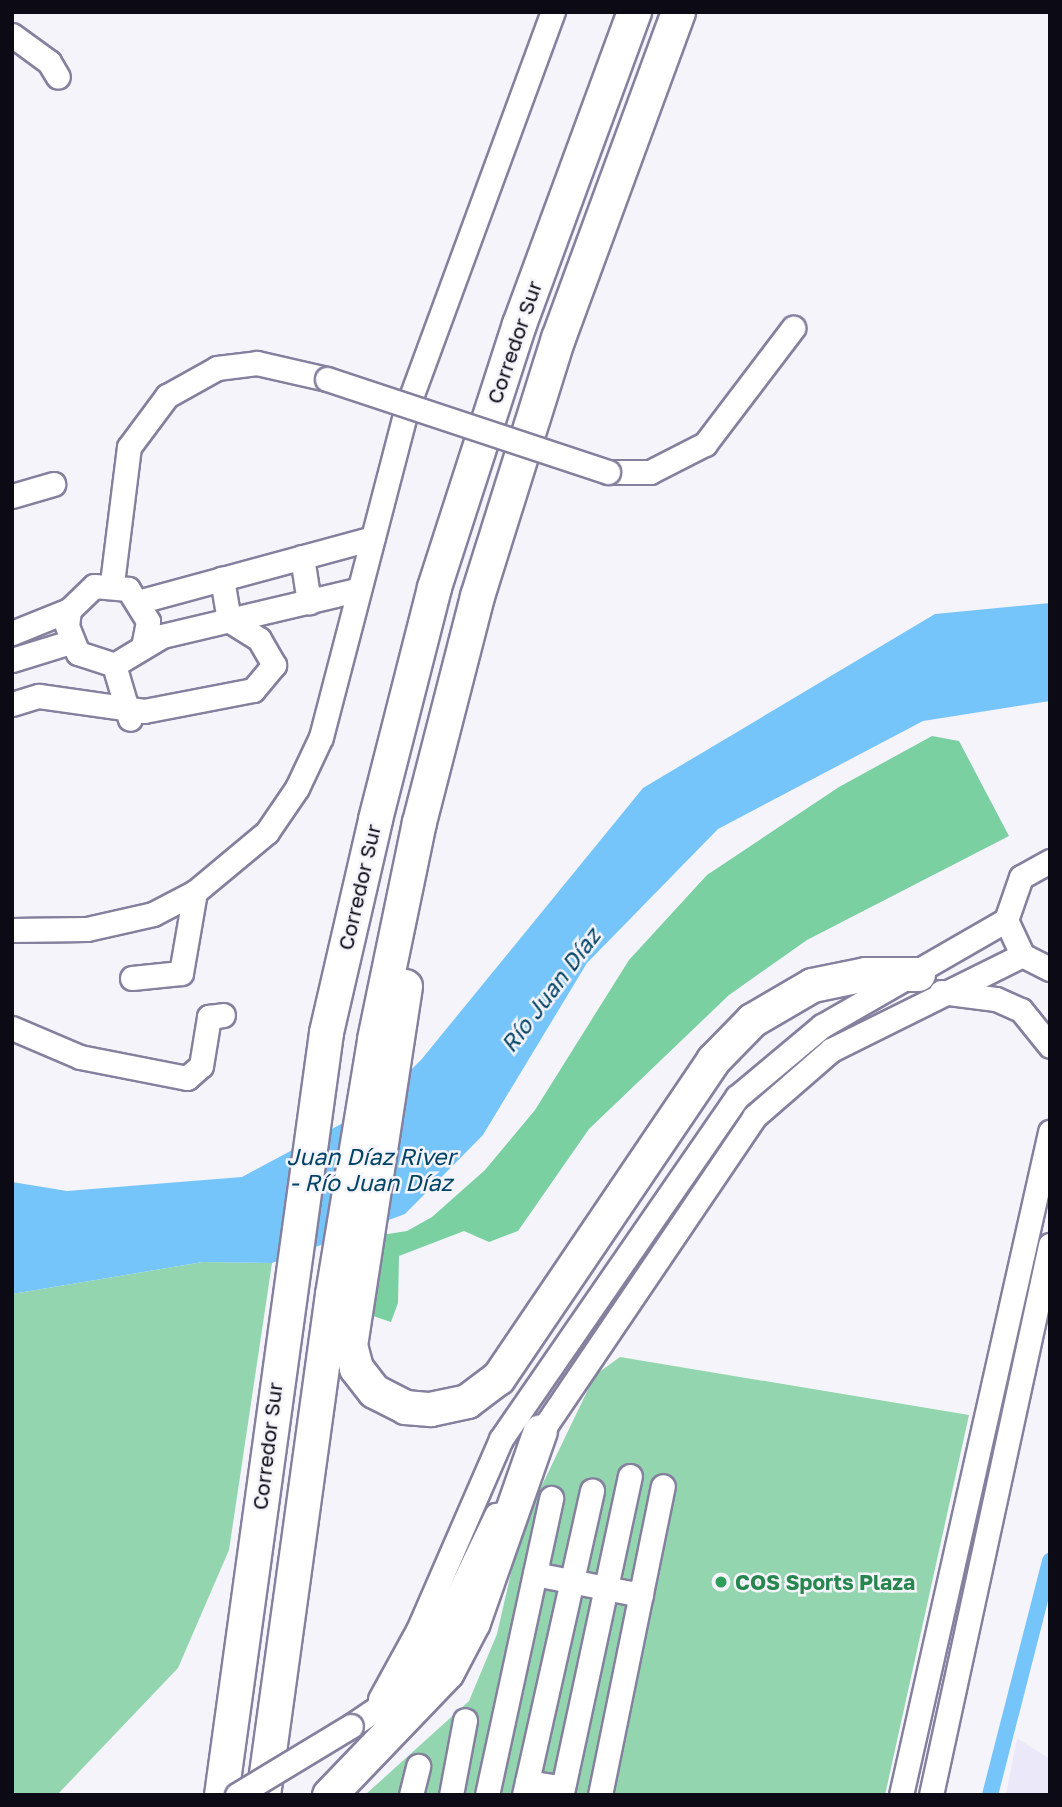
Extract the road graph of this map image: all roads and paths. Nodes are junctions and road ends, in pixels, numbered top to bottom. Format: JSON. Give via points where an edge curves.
{"nodes":[{"id":1,"x":553,"y":12,"type":"edge"},
{"id":2,"x":634,"y":12,"type":"edge"},
{"id":3,"x":678,"y":12,"type":"edge"},
{"id":4,"x":12,"y":35,"type":"edge"},
{"id":5,"x":58,"y":77,"type":"dead end"},
{"id":6,"x":793,"y":328,"type":"dead end"},
{"id":7,"x":53,"y":484,"type":"dead end"},
{"id":8,"x":12,"y":496,"type":"edge"},
{"id":9,"x":373,"y":538,"type":"junction"},
{"id":10,"x":302,"y":557,"type":"junction"},
{"id":11,"x":222,"y":579,"type":"junction"},
{"id":12,"x":112,"y":583,"type":"junction"},
{"id":13,"x":357,"y":590,"type":"junction"},
{"id":14,"x":141,"y":601,"type":"junction"},
{"id":15,"x":309,"y":602,"type":"junction"},
{"id":16,"x":69,"y":610,"type":"junction"},
{"id":17,"x":229,"y":620,"type":"junction"},
{"id":18,"x":12,"y":633,"type":"edge"},
{"id":19,"x":71,"y":642,"type":"junction"},
{"id":20,"x":145,"y":642,"type":"junction"},
{"id":21,"x":12,"y":660,"type":"edge"},
{"id":22,"x":114,"y":665,"type":"junction"},
{"id":23,"x":12,"y":704,"type":"edge"},
{"id":24,"x":129,"y":715,"type":"junction"},
{"id":25,"x":1050,"y":861,"type":"edge"},
{"id":26,"x":195,"y":892,"type":"junction"},
{"id":27,"x":153,"y":914,"type":"junction"},
{"id":28,"x":1006,"y":920,"type":"junction"},
{"id":29,"x":12,"y":930,"type":"edge"},
{"id":30,"x":186,"y":931,"type":"junction"},
{"id":31,"x":1041,"y":969,"type":"edge"},
{"id":32,"x":132,"y":978,"type":"dead end"},
{"id":33,"x":929,"y":983,"type":"junction"},
{"id":34,"x":223,"y":1015,"type":"dead end"},
{"id":35,"x":12,"y":1028,"type":"edge"},
{"id":36,"x":1050,"y":1045,"type":"edge"},
{"id":37,"x":1050,"y":1132,"type":"edge"},
{"id":38,"x":1050,"y":1245,"type":"edge"},
{"id":39,"x":344,"y":1290,"type":"junction"},
{"id":40,"x":1020,"y":1389,"type":"junction"},
{"id":41,"x":540,"y":1431,"type":"junction"},
{"id":42,"x":980,"y":1454,"type":"junction"},
{"id":43,"x":631,"y":1476,"type":"dead end"},
{"id":44,"x":663,"y":1486,"type":"dead end"},
{"id":45,"x":592,"y":1490,"type":"dead end"},
{"id":46,"x":551,"y":1498,"type":"dead end"},
{"id":47,"x":989,"y":1535,"type":"junction"},
{"id":48,"x":535,"y":1574,"type":"junction"},
{"id":49,"x":572,"y":1581,"type":"junction"},
{"id":50,"x":606,"y":1588,"type":"junction"},
{"id":51,"x":641,"y":1595,"type":"junction"},
{"id":52,"x":514,"y":1672,"type":"junction"},
{"id":53,"x":551,"y":1678,"type":"junction"},
{"id":54,"x":585,"y":1685,"type":"junction"},
{"id":55,"x":621,"y":1693,"type":"junction"},
{"id":56,"x":465,"y":1720,"type":"dead end"},
{"id":57,"x":359,"y":1721,"type":"junction"},
{"id":58,"x":418,"y":1766,"type":"dead end"},
{"id":59,"x":221,"y":1784,"type":"edge"},
{"id":60,"x":526,"y":1789,"type":"edge"},
{"id":61,"x":237,"y":1795,"type":"edge"},
{"id":62,"x":263,"y":1795,"type":"edge"},
{"id":63,"x":329,"y":1795,"type":"edge"},
{"id":64,"x":411,"y":1795,"type":"edge"},
{"id":65,"x":451,"y":1795,"type":"edge"},
{"id":66,"x":487,"y":1795,"type":"edge"},
{"id":67,"x":600,"y":1795,"type":"edge"},
{"id":68,"x":901,"y":1795,"type":"edge"},
{"id":69,"x":931,"y":1795,"type":"edge"}],
"edges":[{"from":1,"to":9,"type":"street","via":[[422,361]]},
{"from":2,"to":59,"type":"highway","name":"Corredor Sur","via":[[519,324],[434,587],[326,1032],[286,1292]]},
{"from":3,"to":39,"type":"highway","name":"Corredor Sur","via":[[558,338],[434,760]]},
{"from":4,"to":5,"type":"street","via":[[49,62]]},
{"from":6,"to":12,"type":"street","bridge":true,"via":[[705,444],[650,471],[608,472],[327,379],[257,363],[217,368],[167,396],[129,447]]},
{"from":7,"to":8,"type":"street"},
{"from":9,"to":10,"type":"street"},
{"from":9,"to":13,"type":"street"},
{"from":10,"to":11,"type":"street"},
{"from":10,"to":15,"type":"street"},
{"from":11,"to":14,"type":"street"},
{"from":11,"to":17,"type":"street"},
{"from":12,"to":14,"type":"street"},
{"from":12,"to":16,"type":"street","via":[[79,595]]},
{"from":13,"to":15,"type":"street"},
{"from":13,"to":26,"type":"street","via":[[321,737],[297,788],[267,832]]},
{"from":14,"to":20,"type":"street","via":[[148,621]]},
{"from":15,"to":17,"type":"street"},
{"from":16,"to":18,"type":"street"},
{"from":16,"to":19,"type":"street"},
{"from":17,"to":20,"type":"street"},
{"from":17,"to":24,"type":"street","via":[[270,651],[274,665],[263,682],[241,694]]},
{"from":19,"to":21,"type":"street"},
{"from":19,"to":22,"type":"street","via":[[88,661]]},
{"from":20,"to":22,"type":"street"},
{"from":22,"to":24,"type":"street"},
{"from":23,"to":24,"type":"street","via":[[40,696]]},
{"from":25,"to":28,"type":"street","via":[[1021,877]]},
{"from":26,"to":27,"type":"street"},
{"from":26,"to":30,"type":"street"},
{"from":27,"to":29,"type":"street","via":[[87,929]]},
{"from":27,"to":30,"type":"street"},
{"from":28,"to":31,"type":"street"},
{"from":28,"to":33,"type":"street"},
{"from":30,"to":32,"type":"street","via":[[181,972]]},
{"from":31,"to":33,"type":"street"},
{"from":33,"to":36,"type":"street","via":[[996,999],[1021,1010]]},
{"from":33,"to":39,"type":"highway","via":[[865,974],[812,985],[752,1020],[713,1060],[505,1369],[467,1401],[442,1408],[405,1407],[367,1384],[349,1345]]},
{"from":33,"to":41,"type":"street","via":[[831,1050],[754,1117]]},
{"from":33,"to":57,"type":"street","via":[[822,1026],[737,1097],[500,1439],[418,1630]]},
{"from":34,"to":35,"type":"street","via":[[209,1017],[201,1066],[187,1078],[80,1057]]},
{"from":37,"to":42,"type":"street"},
{"from":38,"to":40,"type":"street"},
{"from":39,"to":62,"type":"highway","name":"Corredor Sur"},
{"from":40,"to":42,"type":"street","via":[[1003,1426]]},
{"from":40,"to":47,"type":"street"},
{"from":41,"to":57,"type":"street","via":[[423,1667]]},
{"from":41,"to":63,"type":"highway","via":[[473,1622],[447,1672]]},
{"from":42,"to":47,"type":"street","via":[[990,1494]]},
{"from":42,"to":68,"type":"street"},
{"from":43,"to":50,"type":"street"},
{"from":44,"to":51,"type":"street"},
{"from":45,"to":49,"type":"street"},
{"from":46,"to":48,"type":"street"},
{"from":47,"to":69,"type":"street"},
{"from":48,"to":49,"type":"street"},
{"from":48,"to":52,"type":"street"},
{"from":49,"to":50,"type":"street"},
{"from":49,"to":53,"type":"street"},
{"from":50,"to":51,"type":"street"},
{"from":50,"to":54,"type":"street"},
{"from":51,"to":55,"type":"street"},
{"from":52,"to":53,"type":"street"},
{"from":52,"to":66,"type":"street"},
{"from":53,"to":54,"type":"street"},
{"from":53,"to":60,"type":"street"},
{"from":54,"to":55,"type":"street"},
{"from":54,"to":60,"type":"street","via":[[563,1788]]},
{"from":55,"to":67,"type":"street"},
{"from":56,"to":65,"type":"street"},
{"from":57,"to":61,"type":"street","bridge":true},
{"from":58,"to":64,"type":"street"}]}
